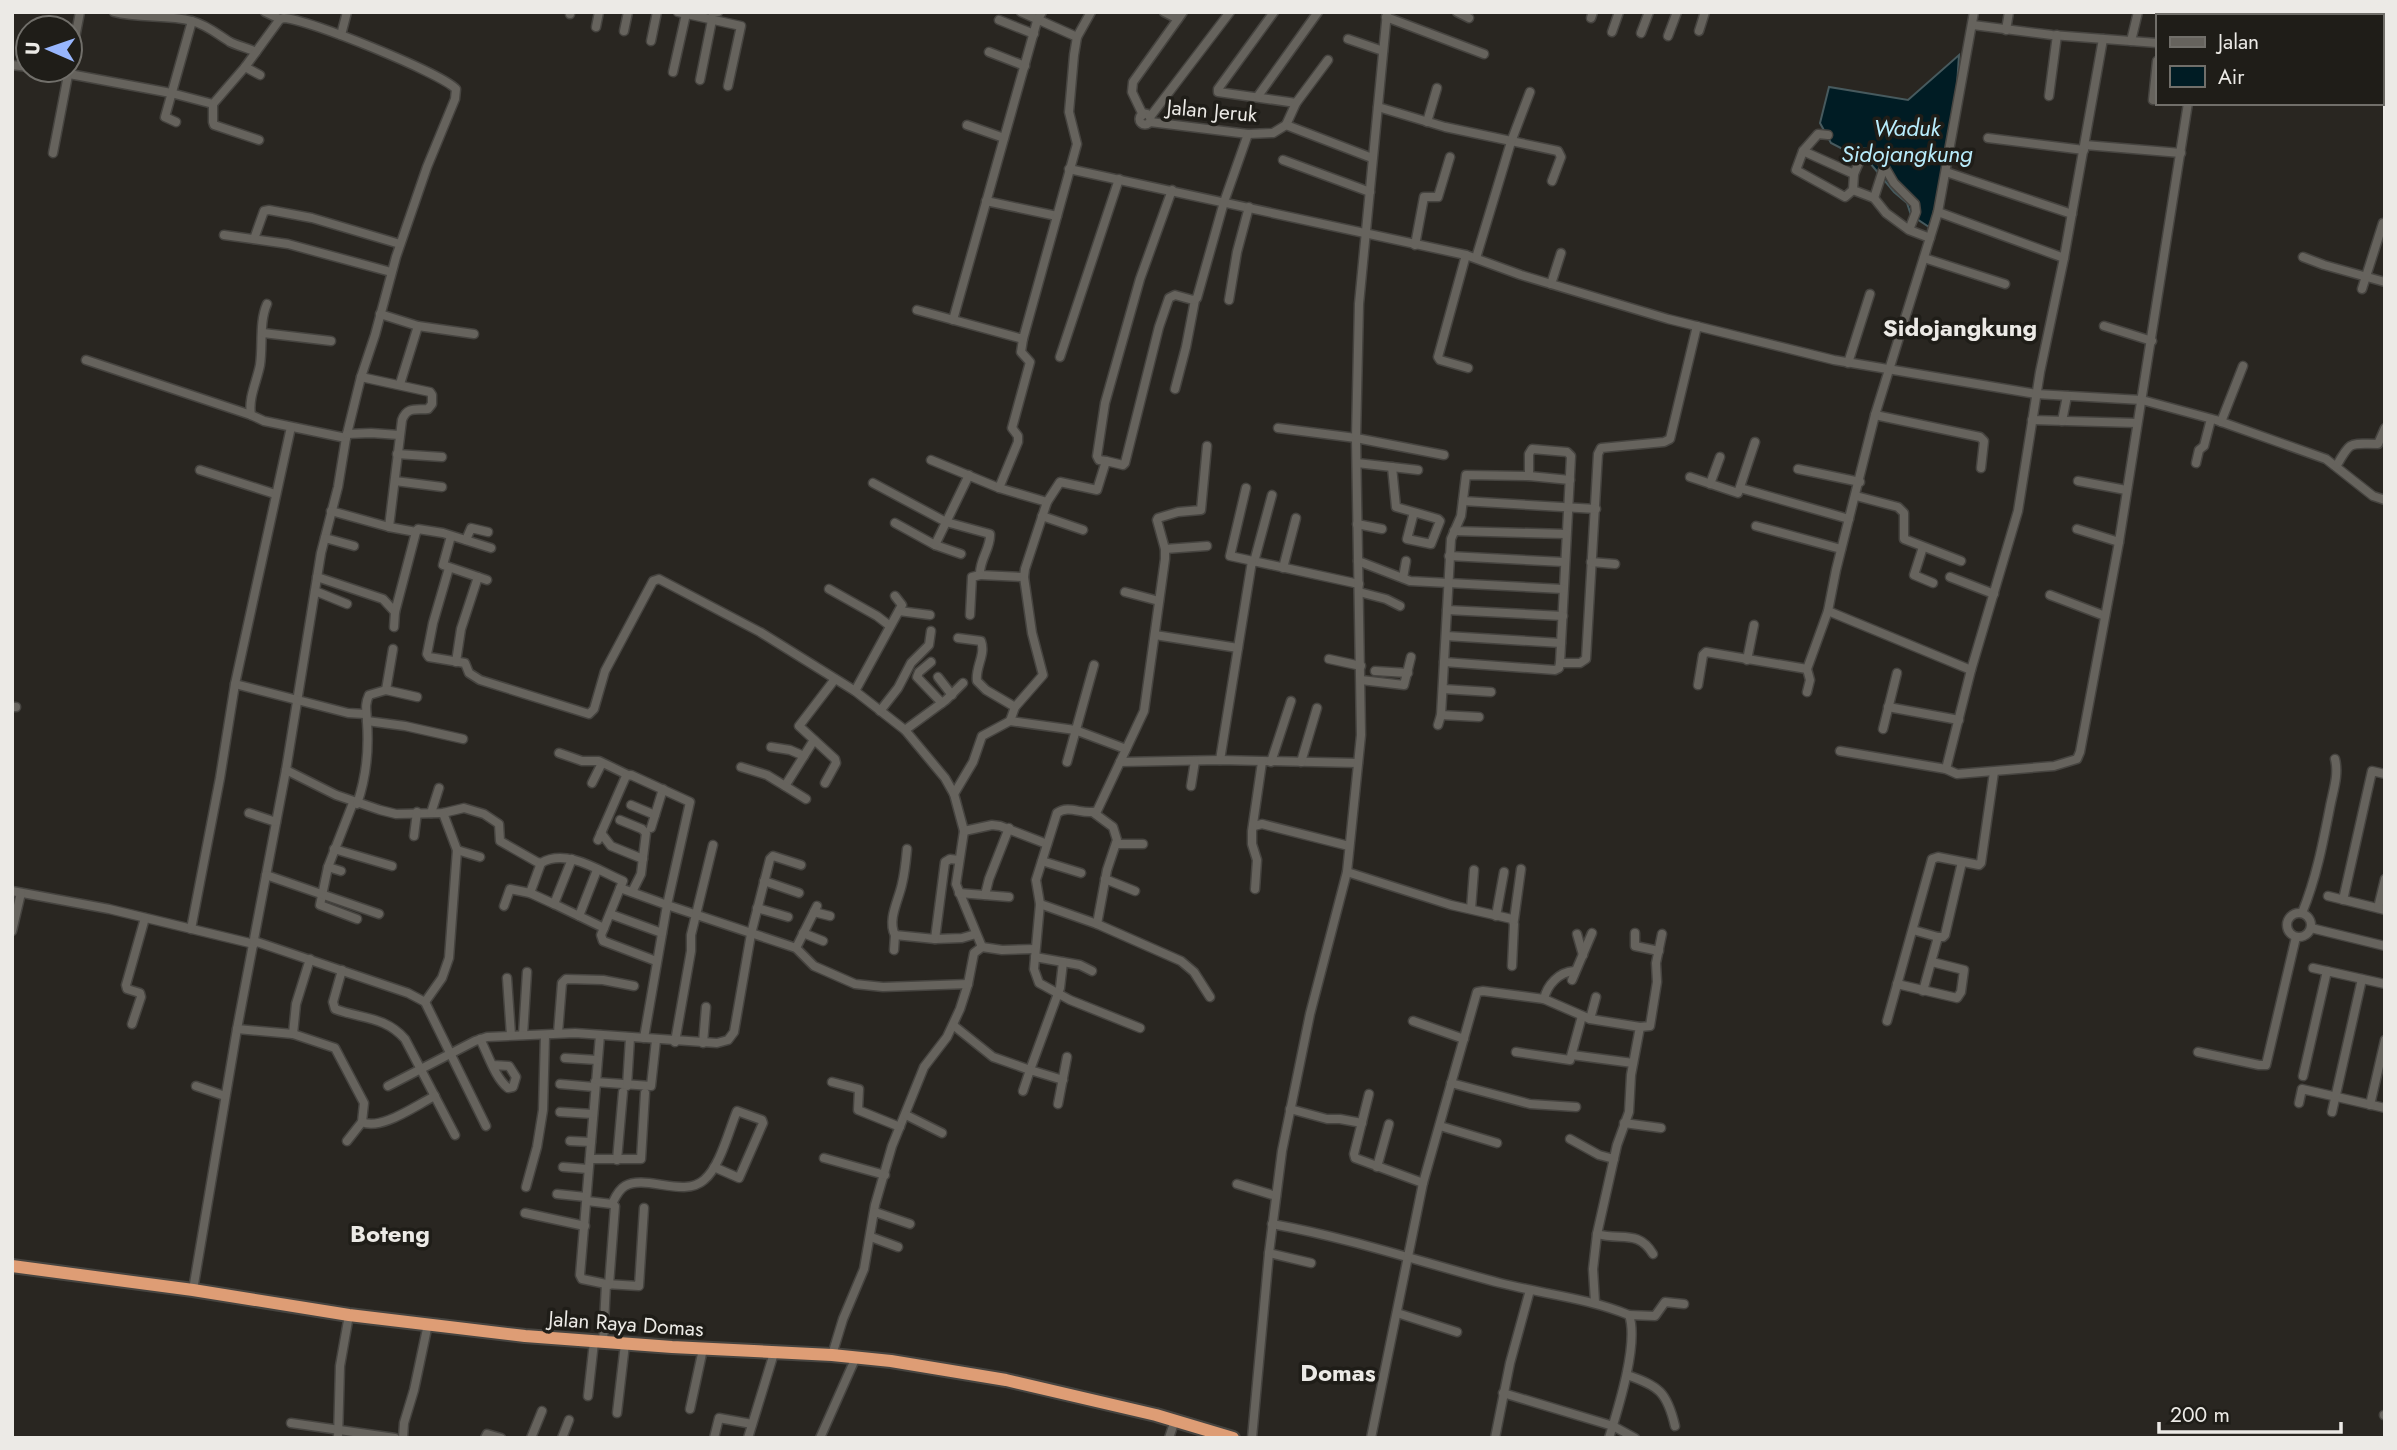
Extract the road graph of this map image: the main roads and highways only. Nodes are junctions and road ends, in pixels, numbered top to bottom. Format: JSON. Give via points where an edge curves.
{"nodes":[{"id":1,"x":12,"y":1266,"type":"edge"},
{"id":2,"x":1233,"y":1438,"type":"edge"}],
"edges":[{"from":1,"to":2,"type":"highway","name":"Jalan Raya Domas","via":[[428,1324],[598,1342],[856,1357],[984,1375]]}]}
